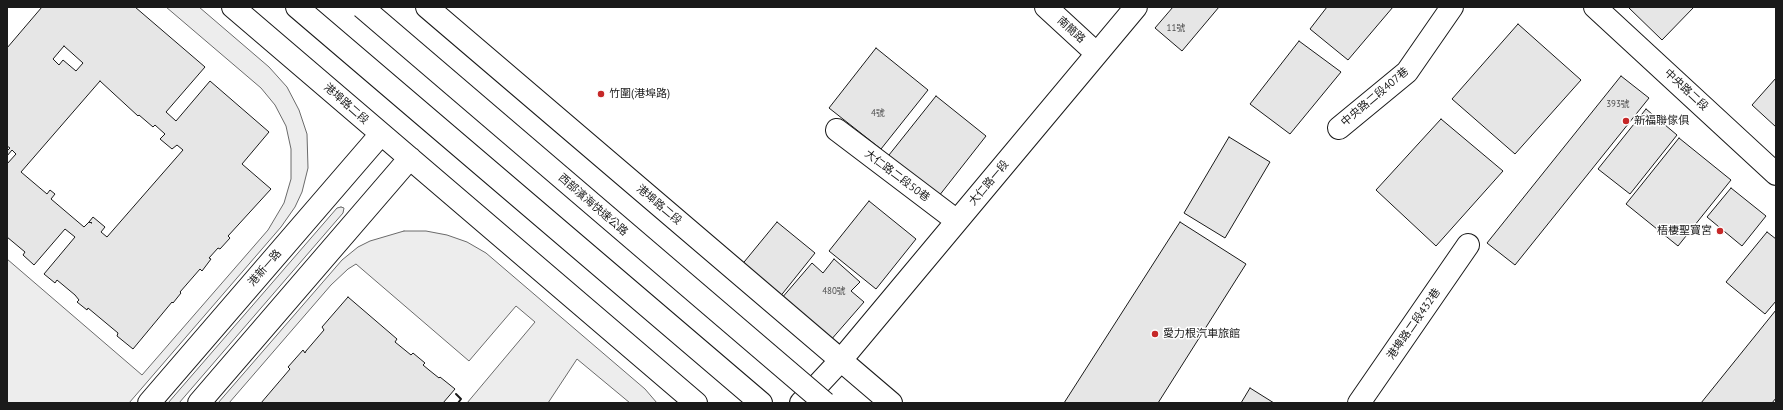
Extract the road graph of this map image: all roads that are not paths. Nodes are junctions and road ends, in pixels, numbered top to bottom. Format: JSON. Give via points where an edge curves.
{"nodes":[{"id":1,"x":233,"y":7,"type":"edge"},
{"id":2,"x":297,"y":7,"type":"edge"},
{"id":3,"x":362,"y":7,"type":"edge"},
{"id":4,"x":427,"y":7,"type":"edge"},
{"id":5,"x":1046,"y":7,"type":"edge"},
{"id":6,"x":1136,"y":7,"type":"edge"},
{"id":7,"x":1452,"y":7,"type":"edge"},
{"id":8,"x":1595,"y":7,"type":"edge"},
{"id":9,"x":1096,"y":53,"type":"junction"},
{"id":10,"x":1339,"y":128,"type":"dead end"},
{"id":11,"x":838,"y":130,"type":"dead end"},
{"id":12,"x":381,"y":134,"type":"junction"},
{"id":13,"x":410,"y":158,"type":"junction"},
{"id":14,"x":1775,"y":172,"type":"edge"},
{"id":15,"x":957,"y":221,"type":"junction"},
{"id":16,"x":1468,"y":245,"type":"dead end"},
{"id":17,"x":840,"y":360,"type":"junction"},
{"id":18,"x":149,"y":403,"type":"edge"},
{"id":19,"x":199,"y":403,"type":"edge"},
{"id":20,"x":696,"y":403,"type":"edge"},
{"id":21,"x":760,"y":403,"type":"edge"},
{"id":22,"x":801,"y":403,"type":"edge"},
{"id":23,"x":825,"y":403,"type":"edge"},
{"id":24,"x":891,"y":403,"type":"edge"},
{"id":25,"x":1359,"y":403,"type":"edge"}],
"edges":[{"from":1,"to":12,"type":"main road","name":"港埠路二段"},
{"from":2,"to":21,"type":"main road"},
{"from":3,"to":23,"type":"main road","name":"西部濱海快速公路","bridge":true},
{"from":4,"to":17,"type":"main road","name":"港埠路二段"},
{"from":5,"to":9,"type":"main road","name":"南簡路"},
{"from":6,"to":9,"type":"main road","name":"大仁路一段"},
{"from":7,"to":10,"type":"main road","name":"中央路二段407巷","via":[[1407,72]]},
{"from":8,"to":14,"type":"main road","name":"中央路二段"},
{"from":9,"to":15,"type":"main road","name":"大仁路一段"},
{"from":11,"to":15,"type":"main road","name":"大仁路二段50巷"},
{"from":12,"to":13,"type":"main road","name":"港埠路二段"},
{"from":12,"to":18,"type":"main road","name":"港新一路"},
{"from":13,"to":19,"type":"main road"},
{"from":13,"to":20,"type":"main road","name":"港埠路二段"},
{"from":15,"to":17,"type":"main road","name":"大仁路一段"},
{"from":16,"to":25,"type":"main road","name":"港埠路二段432巷"},
{"from":17,"to":22,"type":"main road","name":"大仁路一段"},
{"from":17,"to":24,"type":"main road","name":"港埠路二段"}]}
